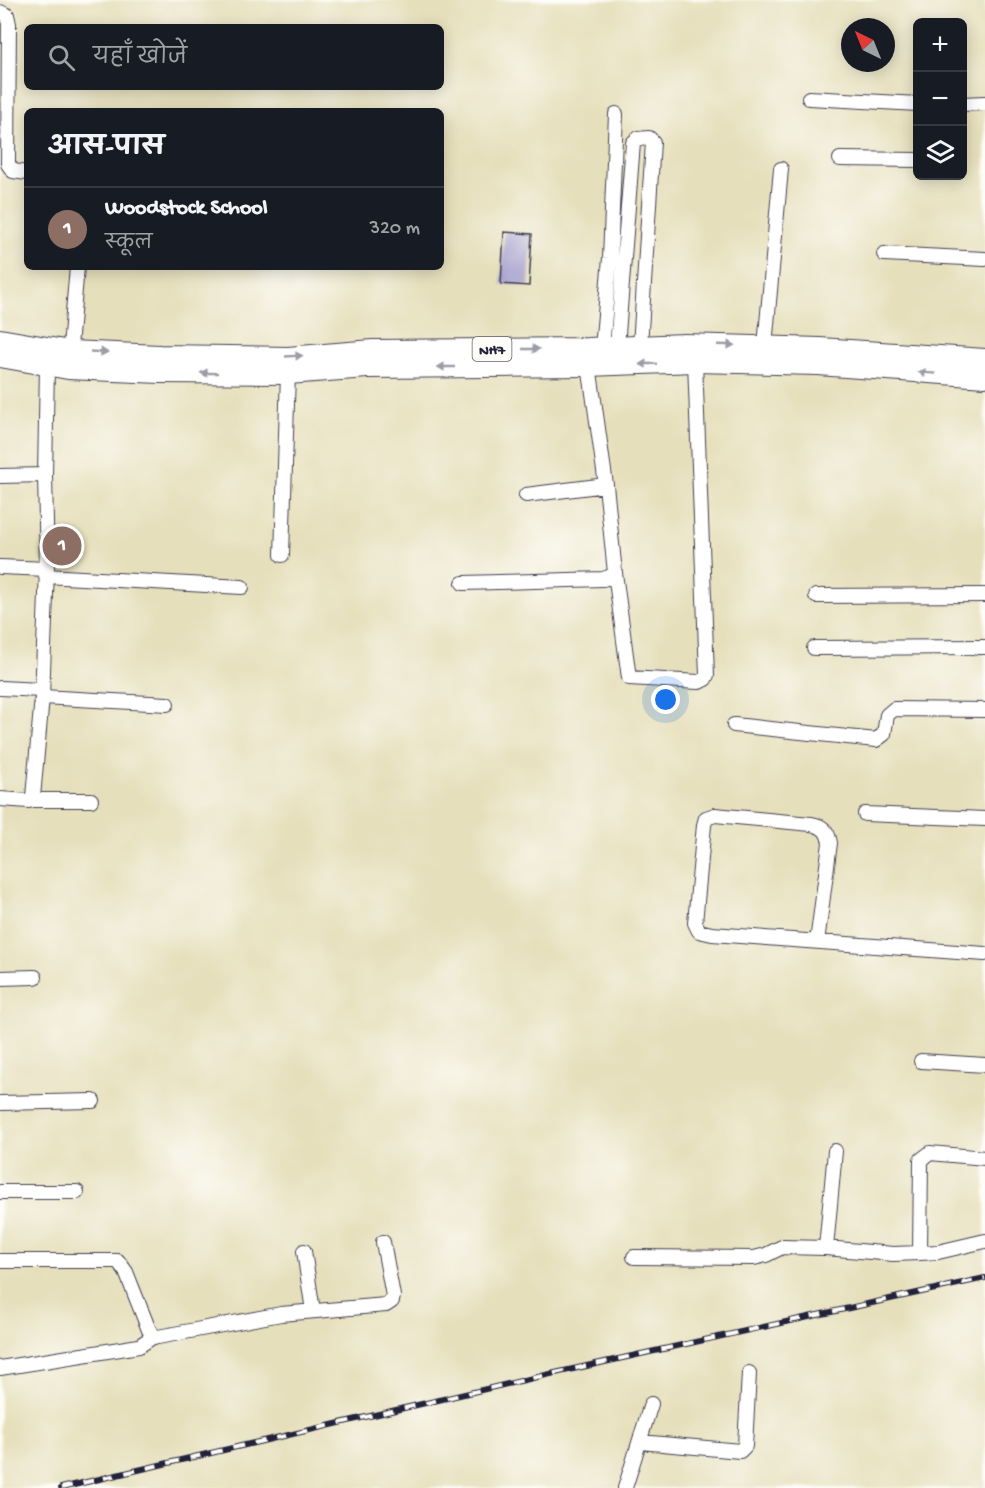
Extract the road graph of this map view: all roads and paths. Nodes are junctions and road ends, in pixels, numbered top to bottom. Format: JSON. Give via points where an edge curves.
{"nodes":[{"id":1,"x":0,"y":12,"type":"edge"},
{"id":2,"x":809,"y":98,"type":"dead end"},
{"id":3,"x":913,"y":104,"type":"edge"},
{"id":4,"x":967,"y":104,"type":"edge"},
{"id":5,"x":985,"y":104,"type":"edge"},
{"id":6,"x":616,"y":114,"type":"dead end"},
{"id":7,"x":840,"y":159,"type":"dead end"},
{"id":8,"x":913,"y":160,"type":"edge"},
{"id":9,"x":781,"y":169,"type":"dead end"},
{"id":10,"x":24,"y":173,"type":"edge"},
{"id":11,"x":884,"y":254,"type":"dead end"},
{"id":12,"x":985,"y":259,"type":"edge"},
{"id":13,"x":77,"y":270,"type":"edge"},
{"id":14,"x":0,"y":339,"type":"edge"},
{"id":15,"x":640,"y":346,"type":"junction"},
{"id":16,"x":765,"y":346,"type":"junction"},
{"id":17,"x":599,"y":352,"type":"junction"},
{"id":18,"x":0,"y":357,"type":"edge"},
{"id":19,"x":985,"y":359,"type":"edge"},
{"id":20,"x":69,"y":360,"type":"junction"},
{"id":21,"x":694,"y":362,"type":"junction"},
{"id":22,"x":47,"y":366,"type":"junction"},
{"id":23,"x":288,"y":374,"type":"junction"},
{"id":24,"x":985,"y":377,"type":"edge"},
{"id":25,"x":45,"y":475,"type":"junction"},
{"id":26,"x":0,"y":476,"type":"edge"},
{"id":27,"x":606,"y":485,"type":"junction"},
{"id":28,"x":526,"y":495,"type":"dead end"},
{"id":29,"x":282,"y":555,"type":"dead end"},
{"id":30,"x":0,"y":567,"type":"edge"},
{"id":31,"x":47,"y":572,"type":"junction"},
{"id":32,"x":615,"y":573,"type":"junction"},
{"id":33,"x":463,"y":583,"type":"dead end"},
{"id":34,"x":242,"y":587,"type":"dead end"},
{"id":35,"x":985,"y":595,"type":"edge"},
{"id":36,"x":816,"y":596,"type":"dead end"},
{"id":37,"x":985,"y":647,"type":"edge"},
{"id":38,"x":814,"y":648,"type":"dead end"},
{"id":39,"x":0,"y":688,"type":"edge"},
{"id":40,"x":41,"y":694,"type":"junction"},
{"id":41,"x":167,"y":704,"type":"dead end"},
{"id":42,"x":985,"y":710,"type":"edge"},
{"id":43,"x":734,"y":725,"type":"dead end"},
{"id":44,"x":0,"y":799,"type":"edge"},
{"id":45,"x":32,"y":800,"type":"junction"},
{"id":46,"x":91,"y":800,"type":"dead end"},
{"id":47,"x":865,"y":814,"type":"dead end"},
{"id":48,"x":985,"y":819,"type":"edge"},
{"id":49,"x":817,"y":942,"type":"junction"},
{"id":50,"x":985,"y":954,"type":"edge"},
{"id":51,"x":35,"y":977,"type":"dead end"},
{"id":52,"x":0,"y":978,"type":"edge"},
{"id":53,"x":921,"y":1061,"type":"dead end"},
{"id":54,"x":985,"y":1065,"type":"edge"},
{"id":55,"x":93,"y":1101,"type":"dead end"},
{"id":56,"x":0,"y":1102,"type":"edge"},
{"id":57,"x":835,"y":1151,"type":"dead end"},
{"id":58,"x":985,"y":1158,"type":"edge"},
{"id":59,"x":0,"y":1192,"type":"edge"},
{"id":60,"x":77,"y":1192,"type":"dead end"},
{"id":61,"x":985,"y":1241,"type":"edge"},
{"id":62,"x":383,"y":1242,"type":"dead end"},
{"id":63,"x":826,"y":1248,"type":"junction"},
{"id":64,"x":304,"y":1251,"type":"dead end"},
{"id":65,"x":920,"y":1253,"type":"junction"},
{"id":66,"x":634,"y":1257,"type":"dead end"},
{"id":67,"x":0,"y":1261,"type":"edge"},
{"id":68,"x":313,"y":1311,"type":"junction"},
{"id":69,"x":154,"y":1336,"type":"junction"},
{"id":70,"x":0,"y":1368,"type":"edge"},
{"id":71,"x":749,"y":1373,"type":"dead end"},
{"id":72,"x":651,"y":1404,"type":"dead end"},
{"id":73,"x":640,"y":1442,"type":"junction"},
{"id":74,"x":625,"y":1488,"type":"edge"}],
"edges":[{"from":1,"to":10,"type":"street","via":[[7,15],[9,24],[8,164],[13,171]]},
{"from":2,"to":3,"type":"street"},
{"from":4,"to":5,"type":"street"},
{"from":6,"to":17,"type":"street","via":[[610,258]]},
{"from":7,"to":8,"type":"street"},
{"from":9,"to":16,"type":"street"},
{"from":11,"to":12,"type":"street"},
{"from":13,"to":20,"type":"street"},
{"from":14,"to":20,"type":"highway","number":"NH7"},
{"from":15,"to":16,"type":"highway","number":"NH7","one_way":true},
{"from":15,"to":17,"type":"highway","number":"NH7"},
{"from":15,"to":17,"type":"street","via":[[653,142],[649,138],[633,143]]},
{"from":16,"to":19,"type":"highway","number":"NH7"},
{"from":20,"to":17,"type":"highway","number":"NH7","one_way":true,"via":[[160,355],[288,357],[374,350]]},
{"from":21,"to":17,"type":"highway","number":"NH7","one_way":true},
{"from":17,"to":23,"type":"highway","number":"NH7","one_way":true},
{"from":17,"to":27,"type":"street"},
{"from":18,"to":22,"type":"highway","number":"NH7"},
{"from":20,"to":22,"type":"highway","number":"NH7"},
{"from":23,"to":20,"type":"highway","number":"NH7","one_way":true},
{"from":24,"to":21,"type":"highway","number":"NH7","one_way":true,"via":[[818,365]]},
{"from":21,"to":32,"type":"street","via":[[705,679],[699,682],[629,678]]},
{"from":22,"to":25,"type":"street"},
{"from":23,"to":29,"type":"street"},
{"from":25,"to":26,"type":"street"},
{"from":25,"to":31,"type":"street"},
{"from":27,"to":28,"type":"street"},
{"from":27,"to":32,"type":"street"},
{"from":30,"to":31,"type":"street"},
{"from":31,"to":34,"type":"street"},
{"from":31,"to":40,"type":"street"},
{"from":32,"to":33,"type":"street","via":[[603,579]]},
{"from":35,"to":36,"type":"street"},
{"from":37,"to":38,"type":"street"},
{"from":39,"to":40,"type":"street"},
{"from":40,"to":41,"type":"street"},
{"from":40,"to":45,"type":"street"},
{"from":42,"to":43,"type":"street","via":[[894,709],[887,715],[884,734],[876,740]]},
{"from":44,"to":45,"type":"street"},
{"from":45,"to":46,"type":"street"},
{"from":47,"to":48,"type":"street"},
{"from":49,"to":49,"type":"street","via":[[699,931],[695,923],[706,818],[715,815],[800,823],[817,825],[826,831],[830,843]]},
{"from":49,"to":50,"type":"street"},
{"from":51,"to":52,"type":"street"},
{"from":53,"to":54,"type":"street"},
{"from":55,"to":56,"type":"street"},
{"from":57,"to":63,"type":"street"},
{"from":58,"to":65,"type":"street","via":[[930,1153],[921,1160]]},
{"from":59,"to":60,"type":"street"},
{"from":61,"to":65,"type":"street"},
{"from":62,"to":68,"type":"street","via":[[392,1300],[386,1305]]},
{"from":63,"to":65,"type":"street"},
{"from":63,"to":66,"type":"street","via":[[782,1247],[754,1258]]},
{"from":64,"to":68,"type":"street"},
{"from":67,"to":69,"type":"street","via":[[117,1261],[123,1265]]},
{"from":68,"to":69,"type":"street"},
{"from":69,"to":70,"type":"street","via":[[139,1346]]},
{"from":71,"to":73,"type":"street","via":[[746,1446],[740,1451]]},
{"from":72,"to":73,"type":"street"},
{"from":73,"to":74,"type":"street"}]}
